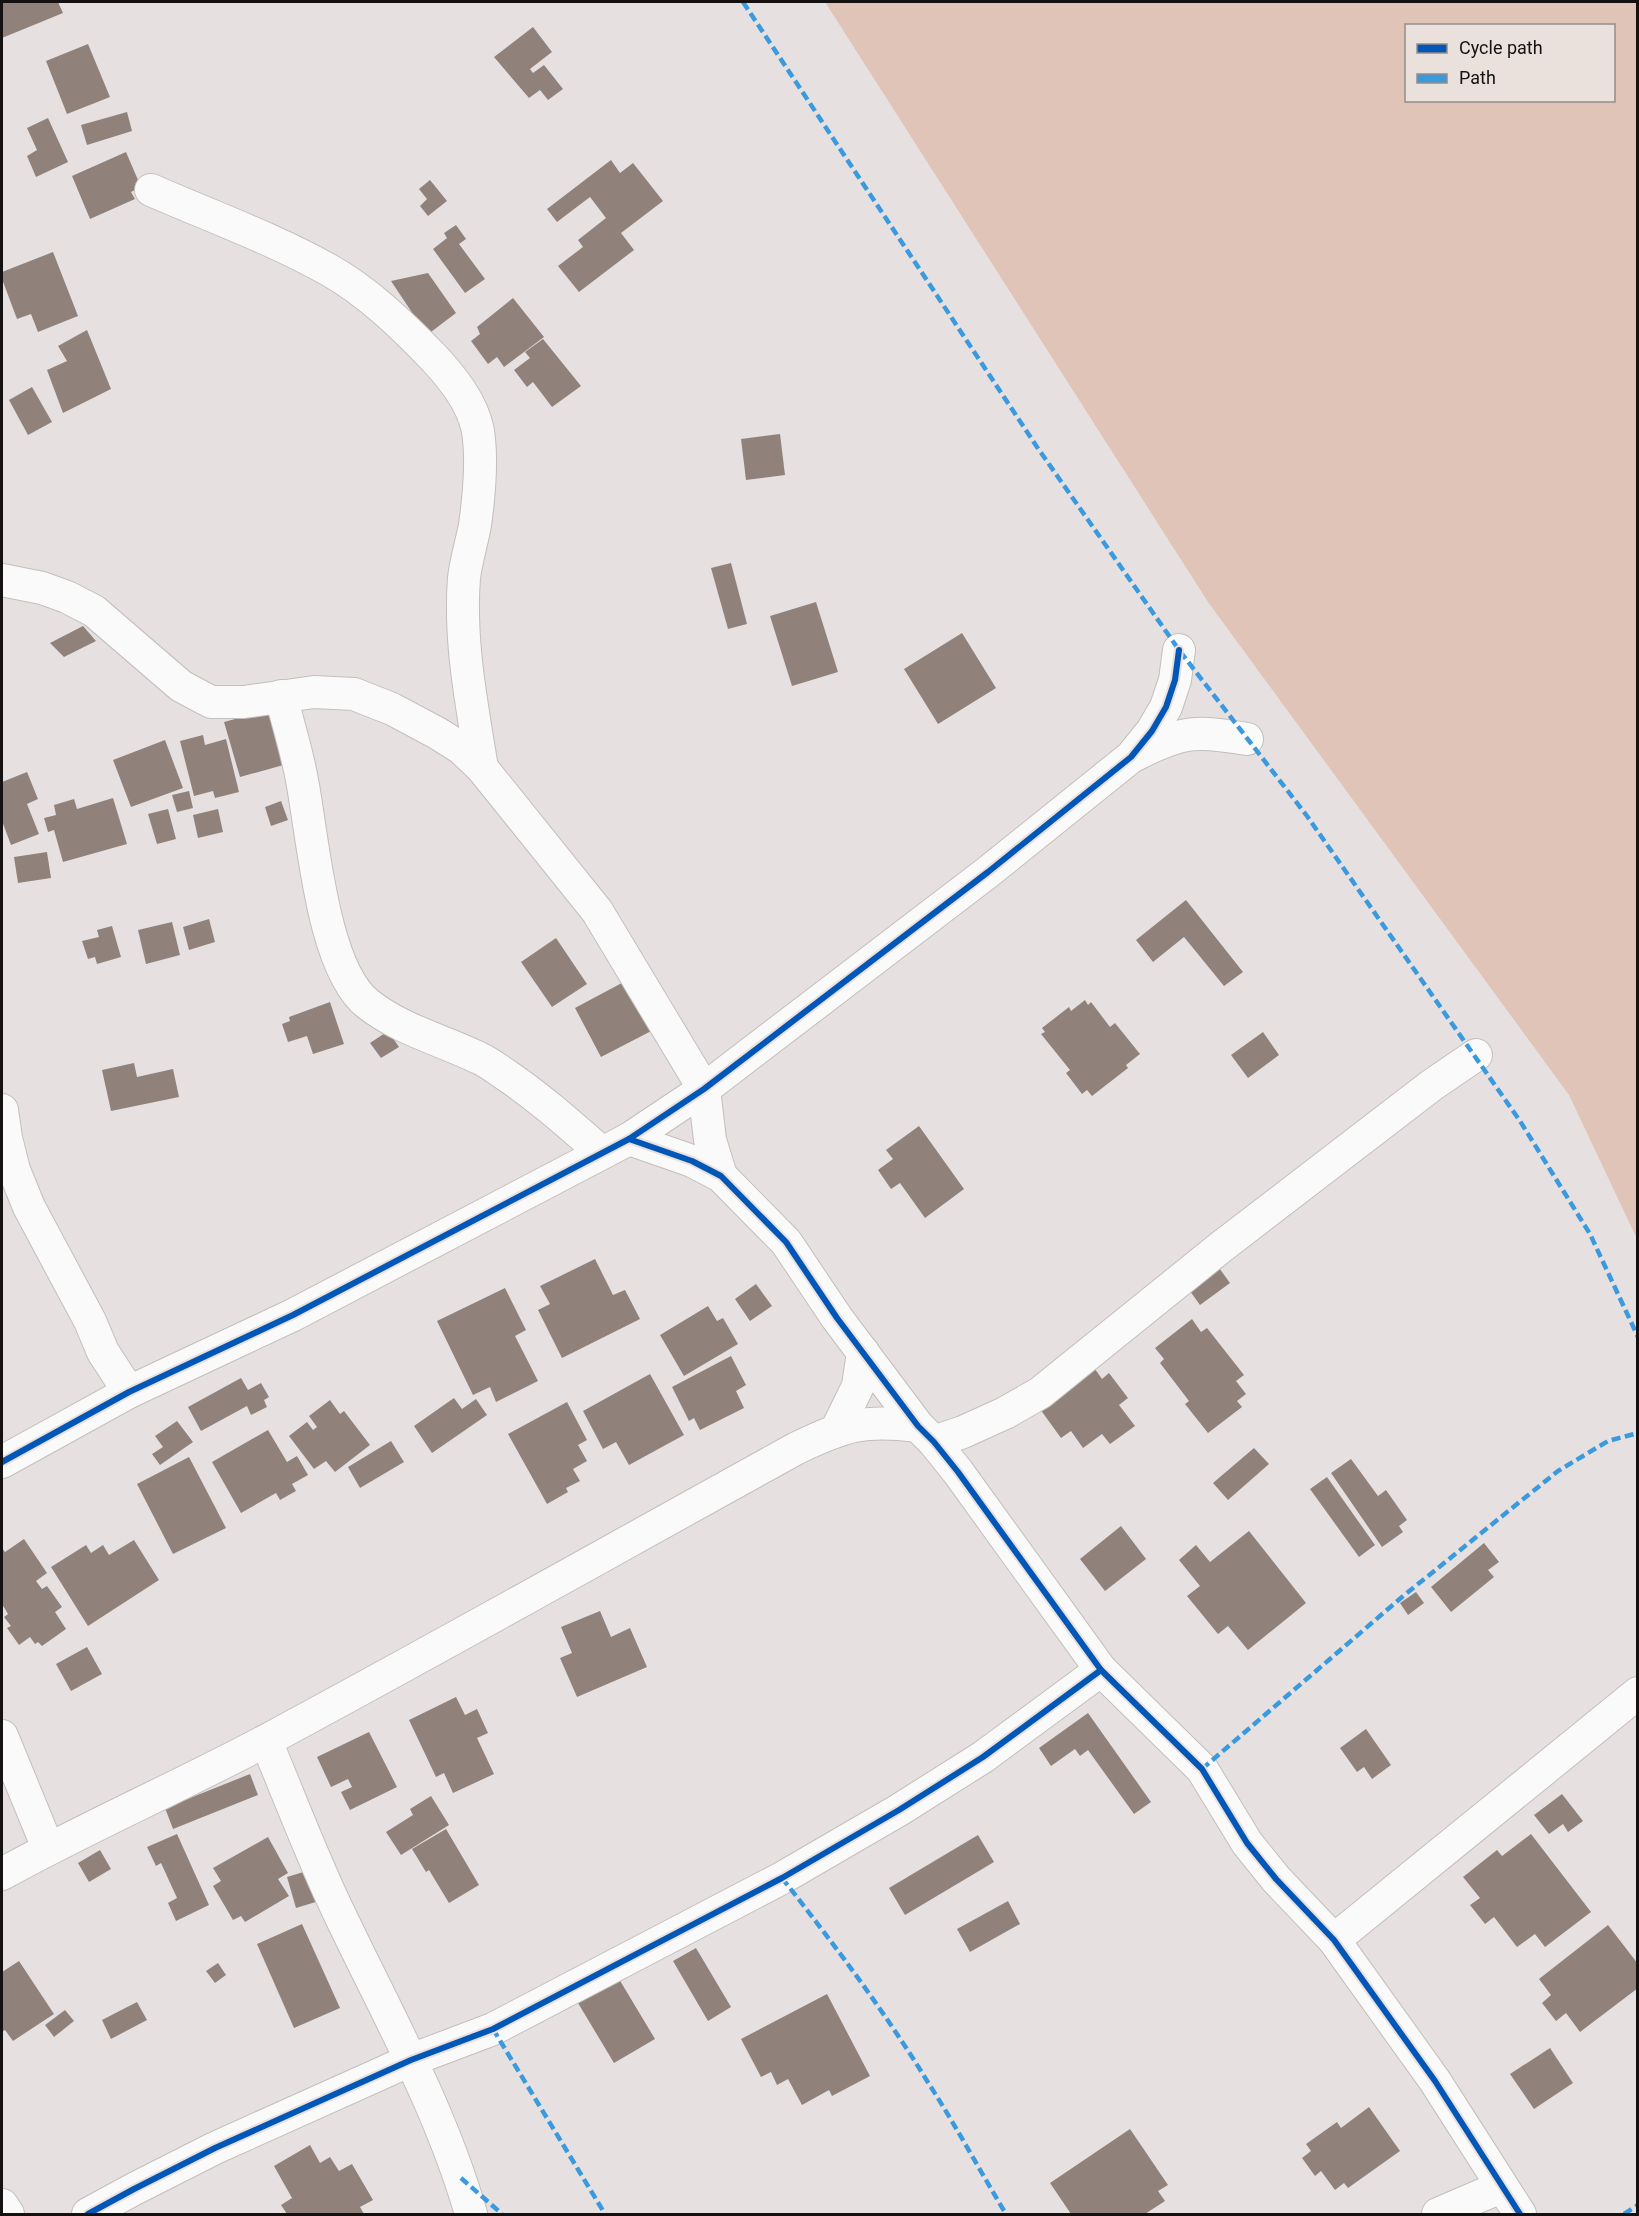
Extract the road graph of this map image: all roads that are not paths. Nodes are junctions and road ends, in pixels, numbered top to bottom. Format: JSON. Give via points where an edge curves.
{"nodes":[{"id":1,"x":150,"y":190,"type":"dead end"},
{"id":2,"x":2,"y":580,"type":"edge"},
{"id":3,"x":1179,"y":650,"type":"dead end"},
{"id":4,"x":281,"y":696,"type":"junction"},
{"id":5,"x":1247,"y":739,"type":"dead end"},
{"id":6,"x":1131,"y":757,"type":"junction"},
{"id":7,"x":482,"y":768,"type":"junction"},
{"id":8,"x":1476,"y":1055,"type":"dead end"},
{"id":9,"x":704,"y":1089,"type":"junction"},
{"id":10,"x":2,"y":1110,"type":"edge"},
{"id":11,"x":615,"y":1146,"type":"junction"},
{"id":12,"x":721,"y":1176,"type":"junction"},
{"id":13,"x":862,"y":1352,"type":"junction"},
{"id":14,"x":129,"y":1392,"type":"junction"},
{"id":15,"x":837,"y":1429,"type":"junction"},
{"id":16,"x":926,"y":1434,"type":"junction"},
{"id":17,"x":2,"y":1462,"type":"edge"},
{"id":18,"x":1101,"y":1670,"type":"junction"},
{"id":19,"x":1638,"y":1693,"type":"edge"},
{"id":20,"x":2,"y":1736,"type":"edge"},
{"id":21,"x":266,"y":1741,"type":"junction"},
{"id":22,"x":48,"y":1848,"type":"junction"},
{"id":23,"x":2,"y":1874,"type":"edge"},
{"id":24,"x":1334,"y":1940,"type":"junction"},
{"id":25,"x":411,"y":2060,"type":"junction"},
{"id":26,"x":1501,"y":2187,"type":"junction"},
{"id":27,"x":2,"y":2205,"type":"edge"},
{"id":28,"x":8,"y":2214,"type":"edge"},
{"id":29,"x":88,"y":2214,"type":"edge"},
{"id":30,"x":471,"y":2214,"type":"edge"},
{"id":31,"x":1438,"y":2214,"type":"edge"},
{"id":32,"x":1520,"y":2214,"type":"edge"}],
"edges":[{"from":1,"to":7,"type":"street","via":[[320,266],[365,294],[446,371],[468,403],[479,436],[480,480],[464,578],[465,636]]},
{"from":2,"to":4,"type":"street","via":[[42,588],[94,611],[181,686],[211,702]]},
{"from":3,"to":6,"type":"street","via":[[1166,707]]},
{"from":4,"to":7,"type":"street","via":[[314,692],[354,694],[437,733]]},
{"from":4,"to":11,"type":"street","via":[[302,778],[331,936],[353,987],[367,1003],[394,1021],[480,1058],[542,1102]]},
{"from":5,"to":6,"type":"street","via":[[1187,733]]},
{"from":6,"to":9,"type":"street","via":[[915,929]]},
{"from":7,"to":9,"type":"street","via":[[597,911]]},
{"from":8,"to":16,"type":"street","via":[[1221,1247],[1040,1393],[963,1432]]},
{"from":9,"to":11,"type":"street"},
{"from":9,"to":12,"type":"street","via":[[710,1140]]},
{"from":10,"to":14,"type":"street","via":[[14,1170],[29,1207],[103,1352]]},
{"from":11,"to":12,"type":"street","via":[[692,1161]]},
{"from":11,"to":14,"type":"street","via":[[304,1309]]},
{"from":12,"to":13,"type":"street","via":[[786,1242]]},
{"from":13,"to":15,"type":"street","via":[[858,1386]]},
{"from":13,"to":16,"type":"street"},
{"from":14,"to":17,"type":"street"},
{"from":15,"to":16,"type":"street","via":[[874,1423]]},
{"from":15,"to":21,"type":"street"},
{"from":16,"to":18,"type":"street"},
{"from":18,"to":24,"type":"street","via":[[1202,1769],[1247,1843]]},
{"from":18,"to":25,"type":"street","via":[[983,1757],[782,1878],[493,2029]]},
{"from":19,"to":24,"type":"street"},
{"from":20,"to":22,"type":"street"},
{"from":21,"to":22,"type":"street"},
{"from":21,"to":25,"type":"street","via":[[338,1911]]},
{"from":22,"to":23,"type":"street"},
{"from":24,"to":26,"type":"street","via":[[1435,2081]]},
{"from":25,"to":29,"type":"street","via":[[215,2148]]},
{"from":25,"to":30,"type":"street","via":[[461,2178]]},
{"from":26,"to":31,"type":"street"},
{"from":26,"to":32,"type":"street"},
{"from":27,"to":28,"type":"street"}]}
